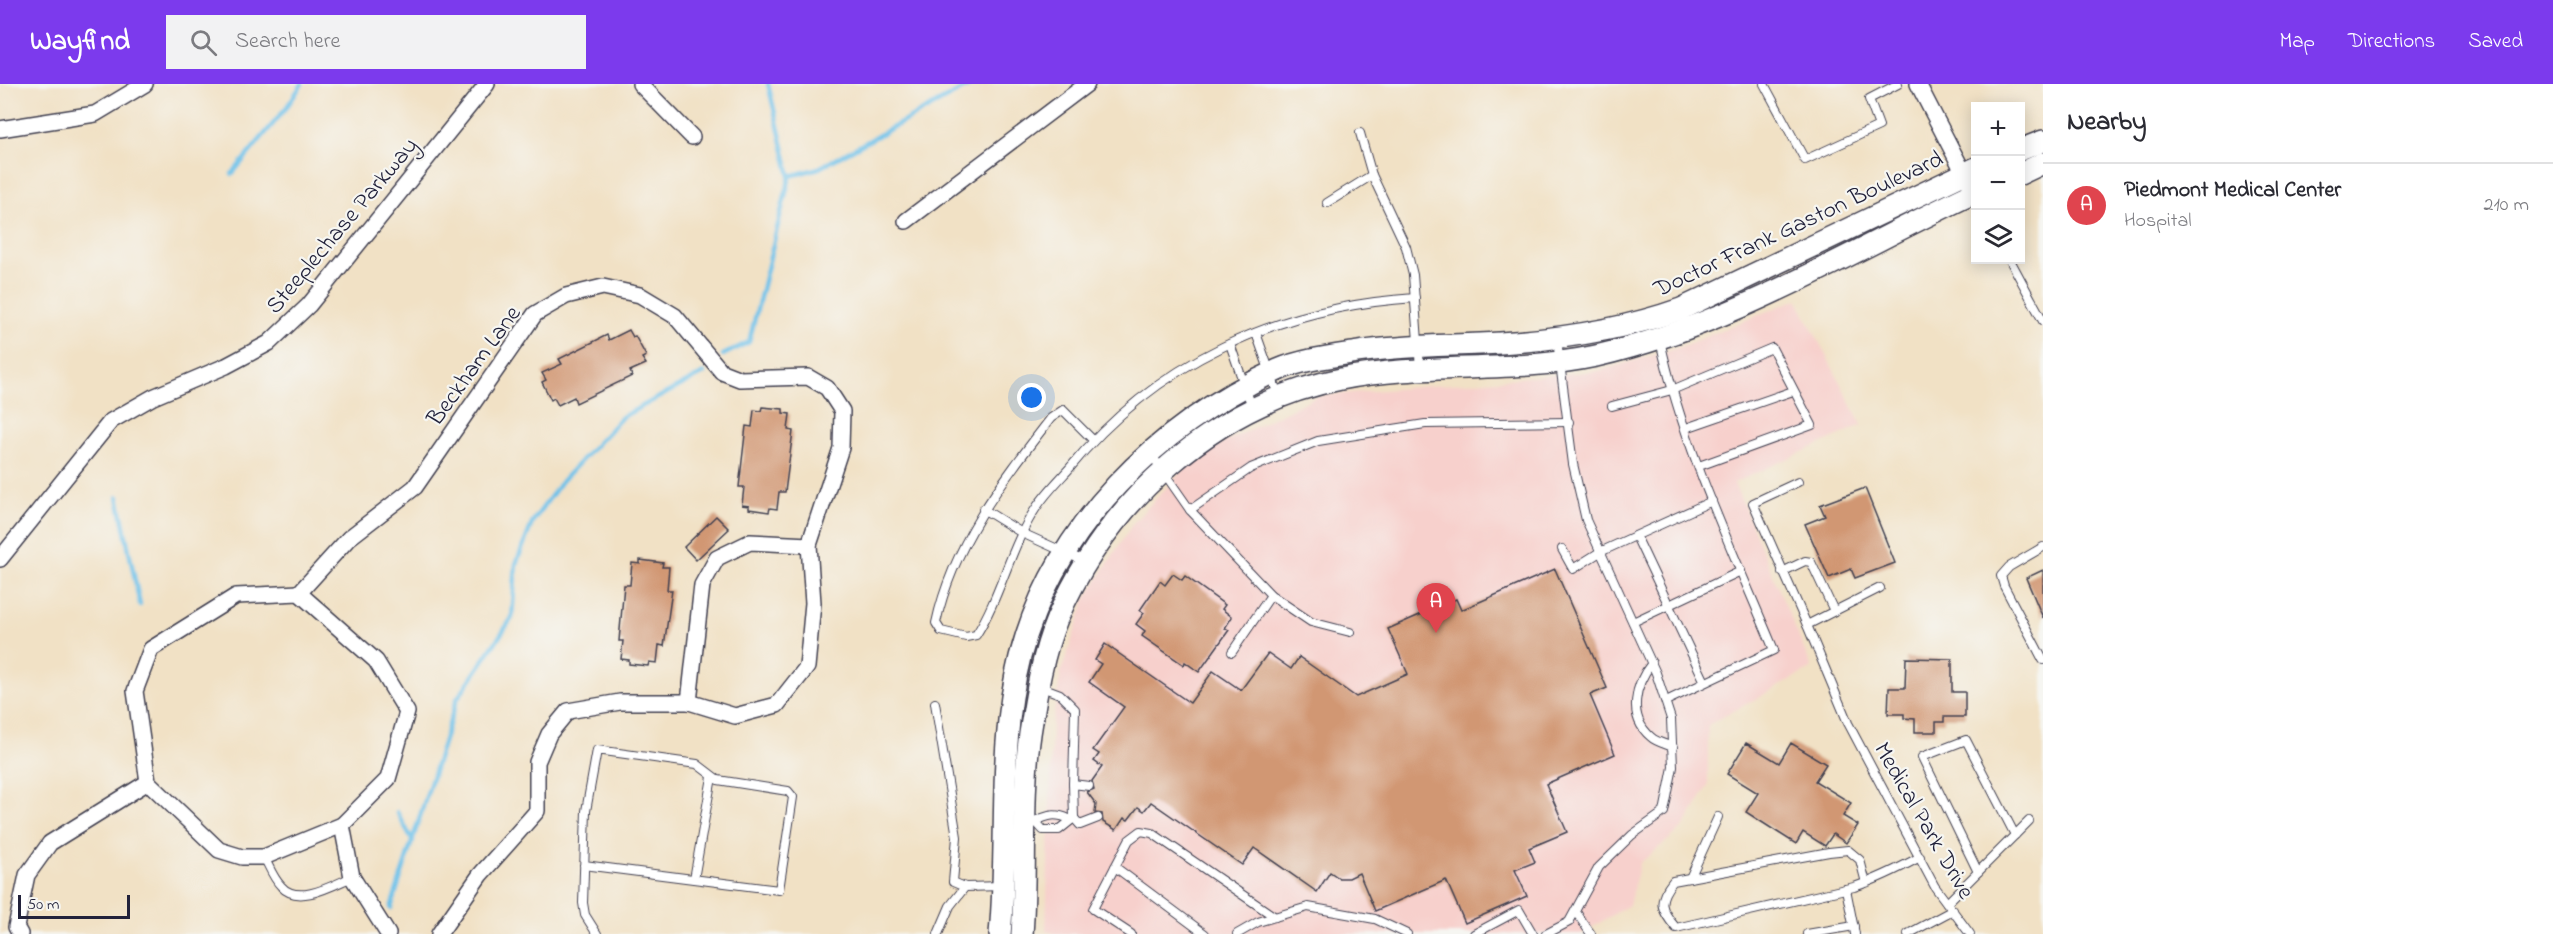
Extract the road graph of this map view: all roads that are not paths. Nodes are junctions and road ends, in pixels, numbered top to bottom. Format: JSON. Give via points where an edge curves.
{"nodes":[{"id":1,"x":145,"y":84,"type":"edge"},
{"id":2,"x":487,"y":84,"type":"edge"},
{"id":3,"x":640,"y":84,"type":"edge"},
{"id":4,"x":1088,"y":84,"type":"edge"},
{"id":5,"x":1764,"y":84,"type":"edge"},
{"id":6,"x":1898,"y":84,"type":"edge"},
{"id":7,"x":1918,"y":84,"type":"edge"},
{"id":8,"x":0,"y":129,"type":"edge"},
{"id":9,"x":1360,"y":133,"type":"dead end"},
{"id":10,"x":692,"y":137,"type":"dead end"},
{"id":11,"x":2043,"y":141,"type":"edge"},
{"id":12,"x":2025,"y":148,"type":"edge"},
{"id":13,"x":2043,"y":163,"type":"edge"},
{"id":14,"x":1970,"y":171,"type":"edge"},
{"id":15,"x":2025,"y":172,"type":"edge"},
{"id":16,"x":1372,"y":175,"type":"junction"},
{"id":17,"x":1971,"y":195,"type":"edge"},
{"id":18,"x":1327,"y":204,"type":"dead end"},
{"id":19,"x":906,"y":221,"type":"dead end"},
{"id":20,"x":1799,"y":254,"type":"junction"},
{"id":21,"x":2012,"y":264,"type":"edge"},
{"id":22,"x":1809,"y":274,"type":"junction"},
{"id":23,"x":1415,"y":298,"type":"junction"},
{"id":24,"x":2043,"y":321,"type":"edge"},
{"id":25,"x":1256,"y":333,"type":"junction"},
{"id":26,"x":1557,"y":339,"type":"junction"},
{"id":27,"x":1660,"y":339,"type":"junction"},
{"id":28,"x":1230,"y":344,"type":"junction"},
{"id":29,"x":1418,"y":346,"type":"junction"},
{"id":30,"x":1560,"y":361,"type":"junction"},
{"id":31,"x":1420,"y":369,"type":"junction"},
{"id":32,"x":1270,"y":375,"type":"junction"},
{"id":33,"x":1672,"y":390,"type":"junction"},
{"id":34,"x":1793,"y":391,"type":"junction"},
{"id":35,"x":1279,"y":397,"type":"junction"},
{"id":36,"x":1249,"y":398,"type":"junction"},
{"id":37,"x":1612,"y":406,"type":"dead end"},
{"id":38,"x":1569,"y":422,"type":"junction"},
{"id":39,"x":1686,"y":428,"type":"junction"},
{"id":40,"x":1092,"y":440,"type":"junction"},
{"id":41,"x":1150,"y":453,"type":"junction"},
{"id":42,"x":1699,"y":466,"type":"junction"},
{"id":43,"x":1161,"y":471,"type":"junction"},
{"id":44,"x":1798,"y":482,"type":"dead end"},
{"id":45,"x":1712,"y":501,"type":"junction"},
{"id":46,"x":983,"y":509,"type":"junction"},
{"id":47,"x":1190,"y":510,"type":"junction"},
{"id":48,"x":1022,"y":533,"type":"junction"},
{"id":49,"x":1636,"y":536,"type":"junction"},
{"id":50,"x":809,"y":545,"type":"junction"},
{"id":51,"x":2043,"y":547,"type":"edge"},
{"id":52,"x":1562,"y":549,"type":"dead end"},
{"id":53,"x":1600,"y":552,"type":"junction"},
{"id":54,"x":1064,"y":554,"type":"junction"},
{"id":55,"x":0,"y":559,"type":"edge"},
{"id":56,"x":1087,"y":562,"type":"junction"},
{"id":57,"x":1741,"y":571,"type":"junction"},
{"id":58,"x":1782,"y":572,"type":"junction"},
{"id":59,"x":1880,"y":588,"type":"dead end"},
{"id":60,"x":299,"y":593,"type":"junction"},
{"id":61,"x":1271,"y":595,"type":"junction"},
{"id":62,"x":1669,"y":604,"type":"junction"},
{"id":63,"x":1834,"y":611,"type":"junction"},
{"id":64,"x":1633,"y":622,"type":"junction"},
{"id":65,"x":1807,"y":625,"type":"junction"},
{"id":66,"x":1350,"y":632,"type":"dead end"},
{"id":67,"x":1232,"y":652,"type":"dead end"},
{"id":68,"x":2043,"y":660,"type":"edge"},
{"id":69,"x":1652,"y":663,"type":"junction"},
{"id":70,"x":1705,"y":682,"type":"junction"},
{"id":71,"x":1039,"y":686,"type":"junction"},
{"id":72,"x":1666,"y":701,"type":"junction"},
{"id":73,"x":689,"y":702,"type":"junction"},
{"id":74,"x":935,"y":703,"type":"dead end"},
{"id":75,"x":1672,"y":747,"type":"junction"},
{"id":76,"x":712,"y":777,"type":"junction"},
{"id":77,"x":148,"y":782,"type":"junction"},
{"id":78,"x":1073,"y":784,"type":"junction"},
{"id":79,"x":1089,"y":786,"type":"dead end"},
{"id":80,"x":1718,"y":817,"type":"dead end"},
{"id":81,"x":1098,"y":818,"type":"dead end"},
{"id":82,"x":1072,"y":819,"type":"junction"},
{"id":83,"x":2029,"y":821,"type":"dead end"},
{"id":84,"x":1031,"y":822,"type":"junction"},
{"id":85,"x":342,"y":825,"type":"junction"},
{"id":86,"x":2015,"y":835,"type":"junction"},
{"id":87,"x":264,"y":857,"type":"junction"},
{"id":88,"x":1920,"y":857,"type":"junction"},
{"id":89,"x":584,"y":865,"type":"junction"},
{"id":90,"x":1115,"y":867,"type":"junction"},
{"id":91,"x":1978,"y":872,"type":"junction"},
{"id":92,"x":352,"y":877,"type":"junction"},
{"id":93,"x":1690,"y":878,"type":"junction"},
{"id":94,"x":694,"y":879,"type":"junction"},
{"id":95,"x":1866,"y":883,"type":"junction"},
{"id":96,"x":1003,"y":886,"type":"junction"},
{"id":97,"x":965,"y":887,"type":"junction"},
{"id":98,"x":1025,"y":889,"type":"junction"},
{"id":99,"x":1846,"y":889,"type":"junction"},
{"id":100,"x":1947,"y":903,"type":"junction"},
{"id":101,"x":1953,"y":910,"type":"junction"},
{"id":102,"x":1576,"y":912,"type":"junction"},
{"id":103,"x":1275,"y":917,"type":"junction"},
{"id":104,"x":1855,"y":930,"type":"edge"},
{"id":105,"x":20,"y":934,"type":"edge"},
{"id":106,"x":388,"y":934,"type":"edge"},
{"id":107,"x":440,"y":934,"type":"edge"},
{"id":108,"x":597,"y":934,"type":"edge"},
{"id":109,"x":938,"y":934,"type":"edge"},
{"id":110,"x":1000,"y":934,"type":"edge"},
{"id":111,"x":1022,"y":934,"type":"edge"},
{"id":112,"x":1131,"y":934,"type":"edge"},
{"id":113,"x":1204,"y":934,"type":"edge"},
{"id":114,"x":1237,"y":934,"type":"edge"},
{"id":115,"x":1407,"y":934,"type":"edge"},
{"id":116,"x":1474,"y":934,"type":"edge"},
{"id":117,"x":1533,"y":934,"type":"edge"},
{"id":118,"x":1546,"y":934,"type":"edge"},
{"id":119,"x":1591,"y":934,"type":"edge"},
{"id":120,"x":1807,"y":934,"type":"edge"},
{"id":121,"x":1908,"y":934,"type":"edge"},
{"id":122,"x":1970,"y":934,"type":"edge"}],
"edges":[{"from":1,"to":8,"type":"street","via":[[95,114]]},
{"from":2,"to":55,"type":"street","name":"Steeplechase Parkway","via":[[309,305],[269,343],[111,421]]},
{"from":3,"to":10,"type":"street"},
{"from":4,"to":19,"type":"street"},
{"from":5,"to":6,"type":"lane","via":[[1804,160],[1879,126],[1869,99]]},
{"from":7,"to":14,"type":"street"},
{"from":9,"to":16,"type":"lane"},
{"from":11,"to":12,"type":"street"},
{"from":13,"to":15,"type":"street"},
{"from":14,"to":20,"type":"street","name":"Doctor Frank Gaston Boulevard"},
{"from":16,"to":18,"type":"lane"},
{"from":16,"to":23,"type":"lane","via":[[1406,247]]},
{"from":17,"to":22,"type":"street","name":"Doctor Frank Gaston Boulevard"},
{"from":20,"to":22,"type":"street"},
{"from":20,"to":26,"type":"street","name":"Doctor Frank Gaston Boulevard","via":[[1664,315]]},
{"from":21,"to":24,"type":"lane"},
{"from":22,"to":27,"type":"street","name":"Doctor Frank Gaston Boulevard","via":[[1716,319]]},
{"from":23,"to":25,"type":"lane","via":[[1329,308]]},
{"from":23,"to":29,"type":"lane"},
{"from":25,"to":28,"type":"lane"},
{"from":25,"to":32,"type":"lane"},
{"from":26,"to":29,"type":"street","name":"Doctor Frank Gaston Boulevard"},
{"from":26,"to":30,"type":"lane"},
{"from":27,"to":30,"type":"street","name":"Doctor Frank Gaston Boulevard"},
{"from":27,"to":33,"type":"lane"},
{"from":28,"to":36,"type":"lane"},
{"from":28,"to":40,"type":"lane","via":[[1180,370],[1134,401]]},
{"from":29,"to":31,"type":"lane"},
{"from":29,"to":32,"type":"street","name":"Doctor Frank Gaston Boulevard","via":[[1357,352],[1280,369]]},
{"from":30,"to":31,"type":"street","name":"Doctor Frank Gaston Boulevard"},
{"from":30,"to":38,"type":"lane"},
{"from":31,"to":35,"type":"street","name":"Doctor Frank Gaston Boulevard","via":[[1340,379]]},
{"from":32,"to":35,"type":"lane"},
{"from":32,"to":36,"type":"street","name":"Doctor Frank Gaston Boulevard"},
{"from":33,"to":34,"type":"lane","via":[[1772,348]]},
{"from":33,"to":37,"type":"lane"},
{"from":33,"to":39,"type":"lane"},
{"from":34,"to":39,"type":"lane"},
{"from":34,"to":42,"type":"lane","via":[[1812,425]]},
{"from":35,"to":36,"type":"street","name":"Doctor Frank Gaston Boulevard"},
{"from":36,"to":41,"type":"street","name":"Doctor Frank Gaston Boulevard","via":[[1186,424]]},
{"from":36,"to":43,"type":"street","name":"Doctor Frank Gaston Boulevard"},
{"from":38,"to":47,"type":"lane","via":[[1425,424],[1318,441],[1251,468]]},
{"from":38,"to":53,"type":"lane","via":[[1573,464],[1586,520]]},
{"from":39,"to":42,"type":"lane"},
{"from":40,"to":46,"type":"lane","via":[[1063,410],[1056,413]]},
{"from":40,"to":48,"type":"lane","via":[[1036,508]]},
{"from":41,"to":43,"type":"lane"},
{"from":41,"to":54,"type":"street","name":"Doctor Frank Gaston Boulevard","via":[[1114,485]]},
{"from":42,"to":45,"type":"lane"},
{"from":43,"to":47,"type":"lane"},
{"from":43,"to":56,"type":"street","name":"Doctor Frank Gaston Boulevard","via":[[1099,542]]},
{"from":44,"to":58,"type":"lane","name":"Medical Park Drive","via":[[1753,503]]},
{"from":45,"to":49,"type":"lane"},
{"from":45,"to":57,"type":"lane"},
{"from":46,"to":48,"type":"lane"},
{"from":46,"to":48,"type":"lane","via":[[940,605],[936,622],[941,631],[966,637],[976,635]]},
{"from":47,"to":61,"type":"lane"},
{"from":48,"to":54,"type":"lane"},
{"from":49,"to":53,"type":"lane"},
{"from":49,"to":62,"type":"lane"},
{"from":50,"to":60,"type":"street","name":"Beckham Lane","via":[[841,448],[842,411],[827,388],[808,377],[740,379],[722,372],[675,316],[640,295],[603,287],[566,296],[535,314],[415,487],[349,538]]},
{"from":50,"to":73,"type":"street","via":[[750,542],[717,558],[702,585]]},
{"from":50,"to":73,"type":"street","name":"Beckham Lane","via":[[813,603],[807,667],[777,705],[735,716]]},
{"from":51,"to":68,"type":"lane","via":[[2001,576]]},
{"from":52,"to":53,"type":"lane","via":[[1573,569]]},
{"from":53,"to":64,"type":"lane"},
{"from":54,"to":56,"type":"lane"},
{"from":54,"to":96,"type":"street","name":"Doctor Frank Gaston Boulevard","via":[[1035,612],[1020,657],[1007,755]]},
{"from":56,"to":71,"type":"street","name":"Doctor Frank Gaston Boulevard","via":[[1057,620]]},
{"from":57,"to":62,"type":"lane"},
{"from":57,"to":70,"type":"lane","via":[[1774,650]]},
{"from":58,"to":63,"type":"lane","via":[[1811,562]]},
{"from":58,"to":65,"type":"lane","name":"Medical Park Drive"},
{"from":59,"to":63,"type":"lane"},
{"from":60,"to":77,"type":"street","via":[[236,596],[151,649],[135,691]]},
{"from":60,"to":85,"type":"street","via":[[376,661],[407,712],[388,779]]},
{"from":61,"to":66,"type":"lane","via":[[1311,622]]},
{"from":61,"to":67,"type":"lane"},
{"from":62,"to":64,"type":"lane"},
{"from":62,"to":70,"type":"lane"},
{"from":63,"to":65,"type":"lane"},
{"from":64,"to":69,"type":"lane"},
{"from":65,"to":88,"type":"lane","name":"Medical Park Drive","via":[[1848,723]]},
{"from":69,"to":72,"type":"lane"},
{"from":69,"to":75,"type":"lane","via":[[1641,676],[1636,705],[1640,721],[1651,737]]},
{"from":70,"to":72,"type":"lane"},
{"from":71,"to":78,"type":"lane","via":[[1060,694],[1075,709]]},
{"from":71,"to":84,"type":"street","name":"Doctor Frank Gaston Boulevard","via":[[1029,738]]},
{"from":72,"to":75,"type":"lane"},
{"from":73,"to":107,"type":"street","name":"Beckham Lane","via":[[620,702],[568,711],[549,734],[537,762],[537,811],[480,874]]},
{"from":74,"to":97,"type":"lane","via":[[957,837],[953,882]]},
{"from":75,"to":102,"type":"lane","via":[[1673,767],[1664,812],[1599,867]]},
{"from":76,"to":89,"type":"lane","via":[[697,764],[597,750],[586,811]]},
{"from":76,"to":94,"type":"lane"},
{"from":76,"to":94,"type":"lane","via":[[792,794],[778,890]]},
{"from":77,"to":87,"type":"street","via":[[219,850],[242,857]]},
{"from":77,"to":105,"type":"street","via":[[50,843],[27,874],[16,927]]},
{"from":78,"to":79,"type":"lane"},
{"from":78,"to":82,"type":"lane"},
{"from":80,"to":93,"type":"lane"},
{"from":81,"to":82,"type":"lane","via":[[1080,825]]},
{"from":82,"to":84,"type":"lane","via":[[1058,814],[1043,815]]},
{"from":82,"to":84,"type":"lane","via":[[1059,830],[1043,830]]},
{"from":83,"to":86,"type":"lane"},
{"from":84,"to":98,"type":"street","name":"Doctor Frank Gaston Boulevard"},
{"from":85,"to":87,"type":"street"},
{"from":85,"to":92,"type":"street"},
{"from":86,"to":91,"type":"lane"},
{"from":86,"to":91,"type":"lane","via":[[1966,740],[1922,757]]},
{"from":87,"to":92,"type":"lane","via":[[282,888],[292,892],[320,891]]},
{"from":88,"to":95,"type":"lane"},
{"from":88,"to":100,"type":"lane","name":"Medical Park Drive"},
{"from":89,"to":94,"type":"lane"},
{"from":89,"to":108,"type":"lane","via":[[585,915]]},
{"from":90,"to":103,"type":"lane","via":[[1129,840],[1141,831],[1152,833]]},
{"from":90,"to":112,"type":"lane","via":[[1093,909]]},
{"from":90,"to":113,"type":"lane"},
{"from":91,"to":100,"type":"lane"},
{"from":92,"to":106,"type":"street"},
{"from":93,"to":95,"type":"lane","via":[[1848,850],[1860,860]]},
{"from":93,"to":99,"type":"lane","via":[[1673,881],[1663,894],[1663,913],[1676,928]]},
{"from":95,"to":99,"type":"lane"},
{"from":96,"to":97,"type":"lane"},
{"from":96,"to":98,"type":"lane"},
{"from":96,"to":110,"type":"street","name":"Doctor Frank Gaston Boulevard"},
{"from":97,"to":109,"type":"lane","via":[[950,906]]},
{"from":98,"to":111,"type":"street","name":"Doctor Frank Gaston Boulevard"},
{"from":99,"to":104,"type":"lane"},
{"from":100,"to":101,"type":"lane","name":"Medical Park Drive"},
{"from":101,"to":121,"type":"lane"},
{"from":101,"to":122,"type":"lane","name":"Medical Park Drive"},
{"from":102,"to":118,"type":"lane","via":[[1569,922]]},
{"from":102,"to":119,"type":"lane"},
{"from":103,"to":114,"type":"lane"},
{"from":103,"to":115,"type":"lane","via":[[1308,907],[1375,919]]},
{"from":104,"to":120,"type":"lane"},
{"from":116,"to":117,"type":"lane","via":[[1519,910]]}]}
